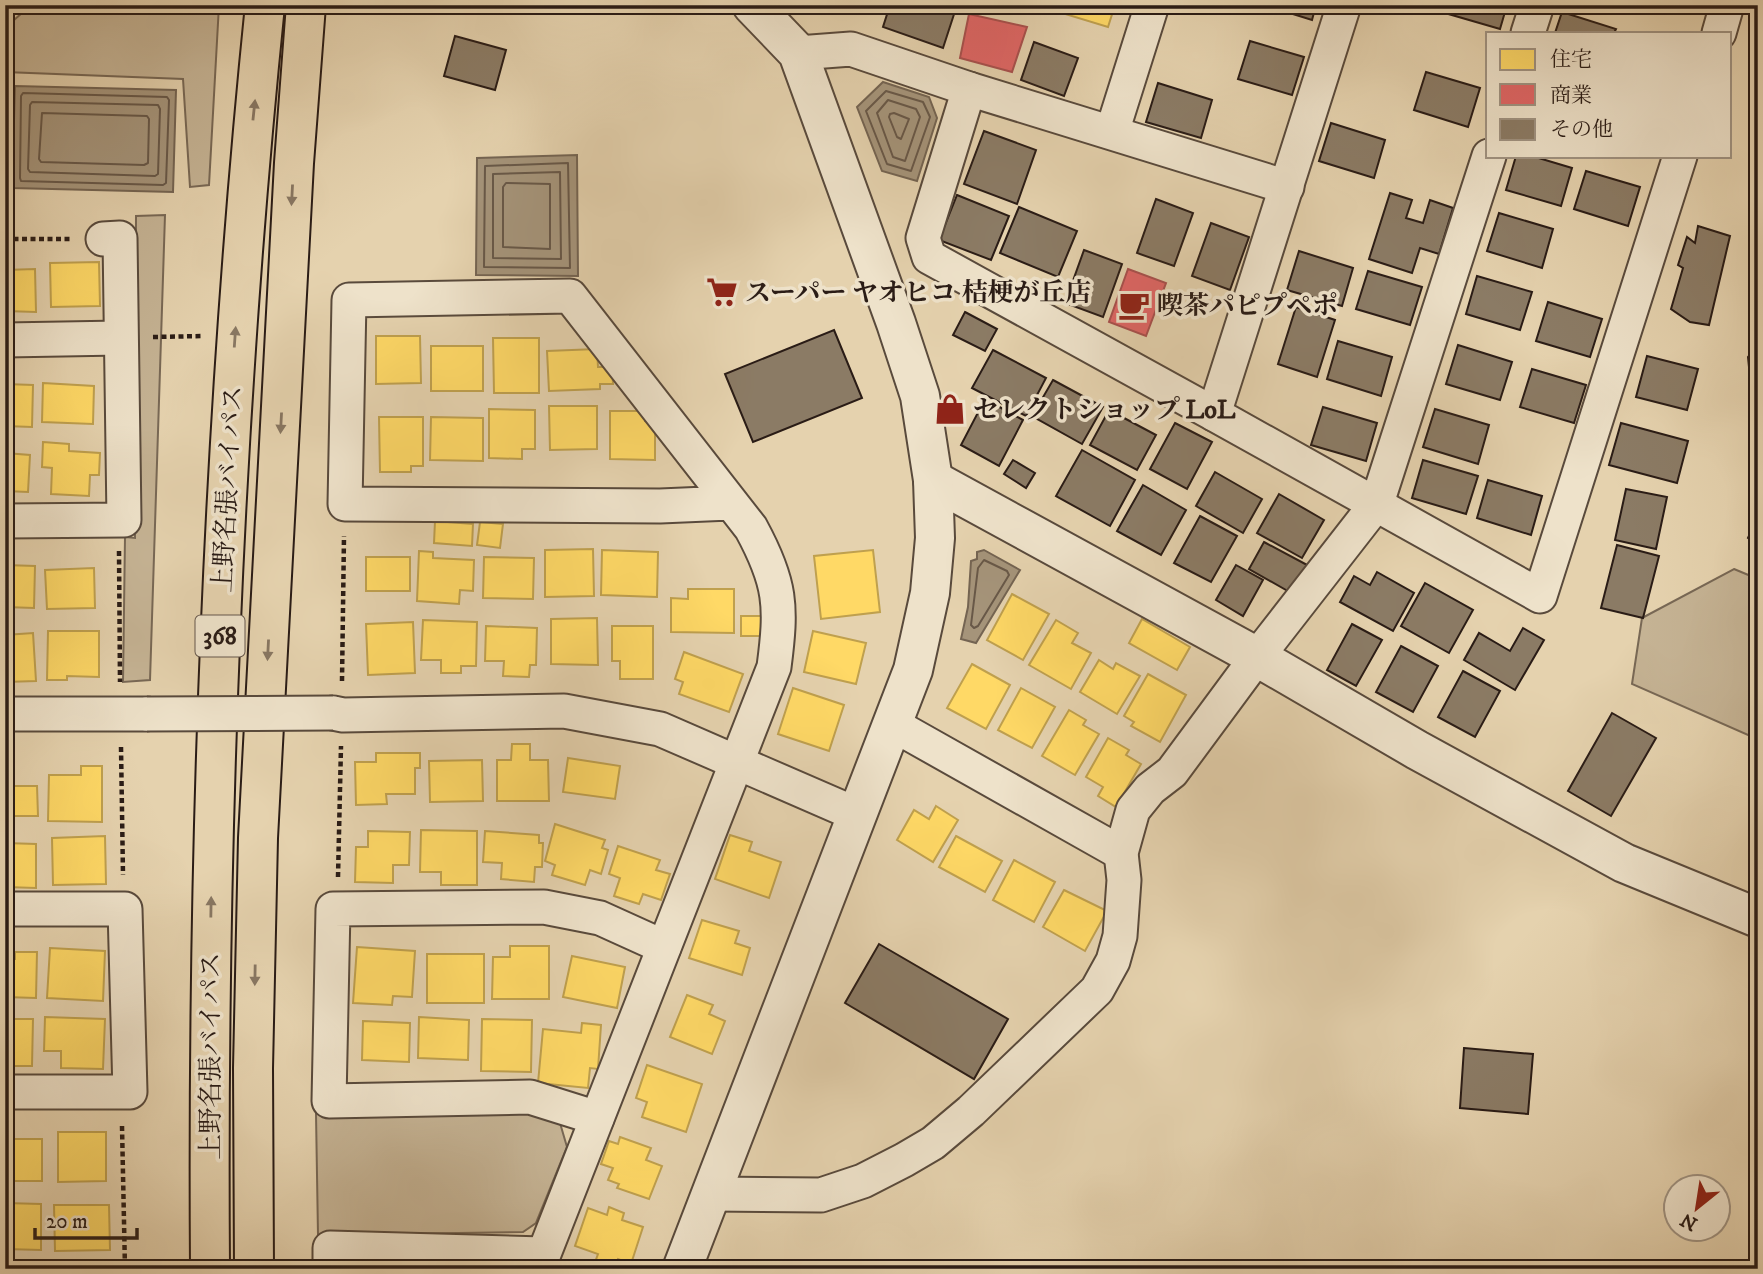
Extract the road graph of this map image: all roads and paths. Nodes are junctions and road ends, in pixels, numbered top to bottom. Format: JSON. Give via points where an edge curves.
{"nodes":[{"id":1,"x":265,"y":5,"type":"edge"},
{"id":2,"x":306,"y":5,"type":"edge"},
{"id":3,"x":752,"y":5,"type":"edge"},
{"id":4,"x":1152,"y":5,"type":"edge"},
{"id":5,"x":1344,"y":5,"type":"edge"},
{"id":6,"x":1537,"y":5,"type":"edge"},
{"id":7,"x":1727,"y":5,"type":"edge"},
{"id":8,"x":1528,"y":32,"type":"edge"},
{"id":9,"x":1719,"y":32,"type":"edge"},
{"id":10,"x":798,"y":53,"type":"junction"},
{"id":11,"x":969,"y":89,"type":"junction"},
{"id":12,"x":1112,"y":132,"type":"junction"},
{"id":13,"x":1488,"y":158,"type":"edge"},
{"id":14,"x":1679,"y":158,"type":"edge"},
{"id":15,"x":1287,"y":187,"type":"junction"},
{"id":16,"x":5,"y":239,"type":"edge"},
{"id":17,"x":103,"y":239,"type":"joint"},
{"id":18,"x":235,"y":335,"type":"junction"},
{"id":19,"x":120,"y":338,"type":"junction"},
{"id":20,"x":5,"y":340,"type":"edge"},
{"id":21,"x":1214,"y":414,"type":"junction"},
{"id":22,"x":933,"y":480,"type":"junction"},
{"id":23,"x":730,"y":503,"type":"junction"},
{"id":24,"x":1377,"y":503,"type":"junction"},
{"id":25,"x":5,"y":521,"type":"edge"},
{"id":26,"x":1257,"y":657,"type":"junction"},
{"id":27,"x":5,"y":714,"type":"edge"},
{"id":28,"x":892,"y":724,"type":"junction"},
{"id":29,"x":738,"y":762,"type":"junction"},
{"id":30,"x":858,"y":815,"type":"junction"},
{"id":31,"x":1121,"y":853,"type":"junction"},
{"id":32,"x":5,"y":909,"type":"edge"},
{"id":33,"x":1758,"y":918,"type":"edge"},
{"id":34,"x":664,"y":947,"type":"junction"},
{"id":35,"x":122,"y":1092,"type":"junction"},
{"id":36,"x":5,"y":1093,"type":"edge"},
{"id":37,"x":597,"y":1118,"type":"junction"},
{"id":38,"x":711,"y":1194,"type":"junction"},
{"id":39,"x":540,"y":1262,"type":"edge"},
{"id":40,"x":125,"y":1269,"type":"edge"},
{"id":41,"x":210,"y":1269,"type":"edge"},
{"id":42,"x":254,"y":1269,"type":"edge"},
{"id":43,"x":330,"y":1269,"type":"edge"},
{"id":44,"x":681,"y":1269,"type":"edge"}],
"edges":[{"from":18,"to":1,"type":"highway","name":"上野名張バイパス","number":"368","one_way":true},
{"from":2,"to":42,"type":"highway","name":"上野名張バイパス","number":"368","one_way":true,"via":[[258,838]]},
{"from":3,"to":10,"type":"street"},
{"from":4,"to":12,"type":"street"},
{"from":5,"to":15,"type":"street"},
{"from":6,"to":8,"type":"street"},
{"from":7,"to":9,"type":"street"},
{"from":10,"to":11,"type":"street","via":[[851,50]]},
{"from":10,"to":22,"type":"street","via":[[920,396]]},
{"from":11,"to":12,"type":"street"},
{"from":11,"to":21,"type":"street","via":[[923,237],[929,257]]},
{"from":12,"to":15,"type":"street"},
{"from":13,"to":24,"type":"street"},
{"from":14,"to":24,"type":"street","via":[[1540,596]]},
{"from":15,"to":21,"type":"street"},
{"from":16,"to":17,"type":"path"},
{"from":17,"to":19,"type":"street","via":[[120,238]]},
{"from":18,"to":19,"type":"path"},
{"from":41,"to":18,"type":"highway","name":"上野名張バイパス","number":"368","one_way":true,"via":[[212,845]]},
{"from":19,"to":20,"type":"street"},
{"from":19,"to":25,"type":"street","via":[[124,520]]},
{"from":21,"to":24,"type":"street"},
{"from":22,"to":26,"type":"street"},
{"from":22,"to":28,"type":"street","via":[[935,538],[930,593],[913,670]]},
{"from":23,"to":23,"type":"street","via":[[345,504],[349,300],[570,296]]},
{"from":23,"to":29,"type":"street","via":[[751,528],[772,570],[780,619],[774,667]]},
{"from":24,"to":26,"type":"street"},
{"from":26,"to":31,"type":"street","via":[[1172,772],[1133,810]]},
{"from":26,"to":33,"type":"street","via":[[1624,863]]},
{"from":27,"to":29,"type":"street","bridge":true,"via":[[564,711],[660,730]]},
{"from":28,"to":30,"type":"street"},
{"from":28,"to":31,"type":"street"},
{"from":29,"to":30,"type":"street"},
{"from":29,"to":34,"type":"street"},
{"from":30,"to":38,"type":"street"},
{"from":31,"to":38,"type":"street","via":[[1120,936],[1097,990],[933,1143],[863,1181],[821,1195]]},
{"from":32,"to":35,"type":"street","via":[[125,909],[130,1092]]},
{"from":34,"to":37,"type":"street"},
{"from":34,"to":37,"type":"street","via":[[600,918],[544,907],[333,909],[329,1101],[530,1097]]},
{"from":35,"to":36,"type":"street"},
{"from":35,"to":40,"type":"path"},
{"from":37,"to":39,"type":"street"},
{"from":38,"to":44,"type":"street"},
{"from":39,"to":43,"type":"street","via":[[330,1248]]}]}
